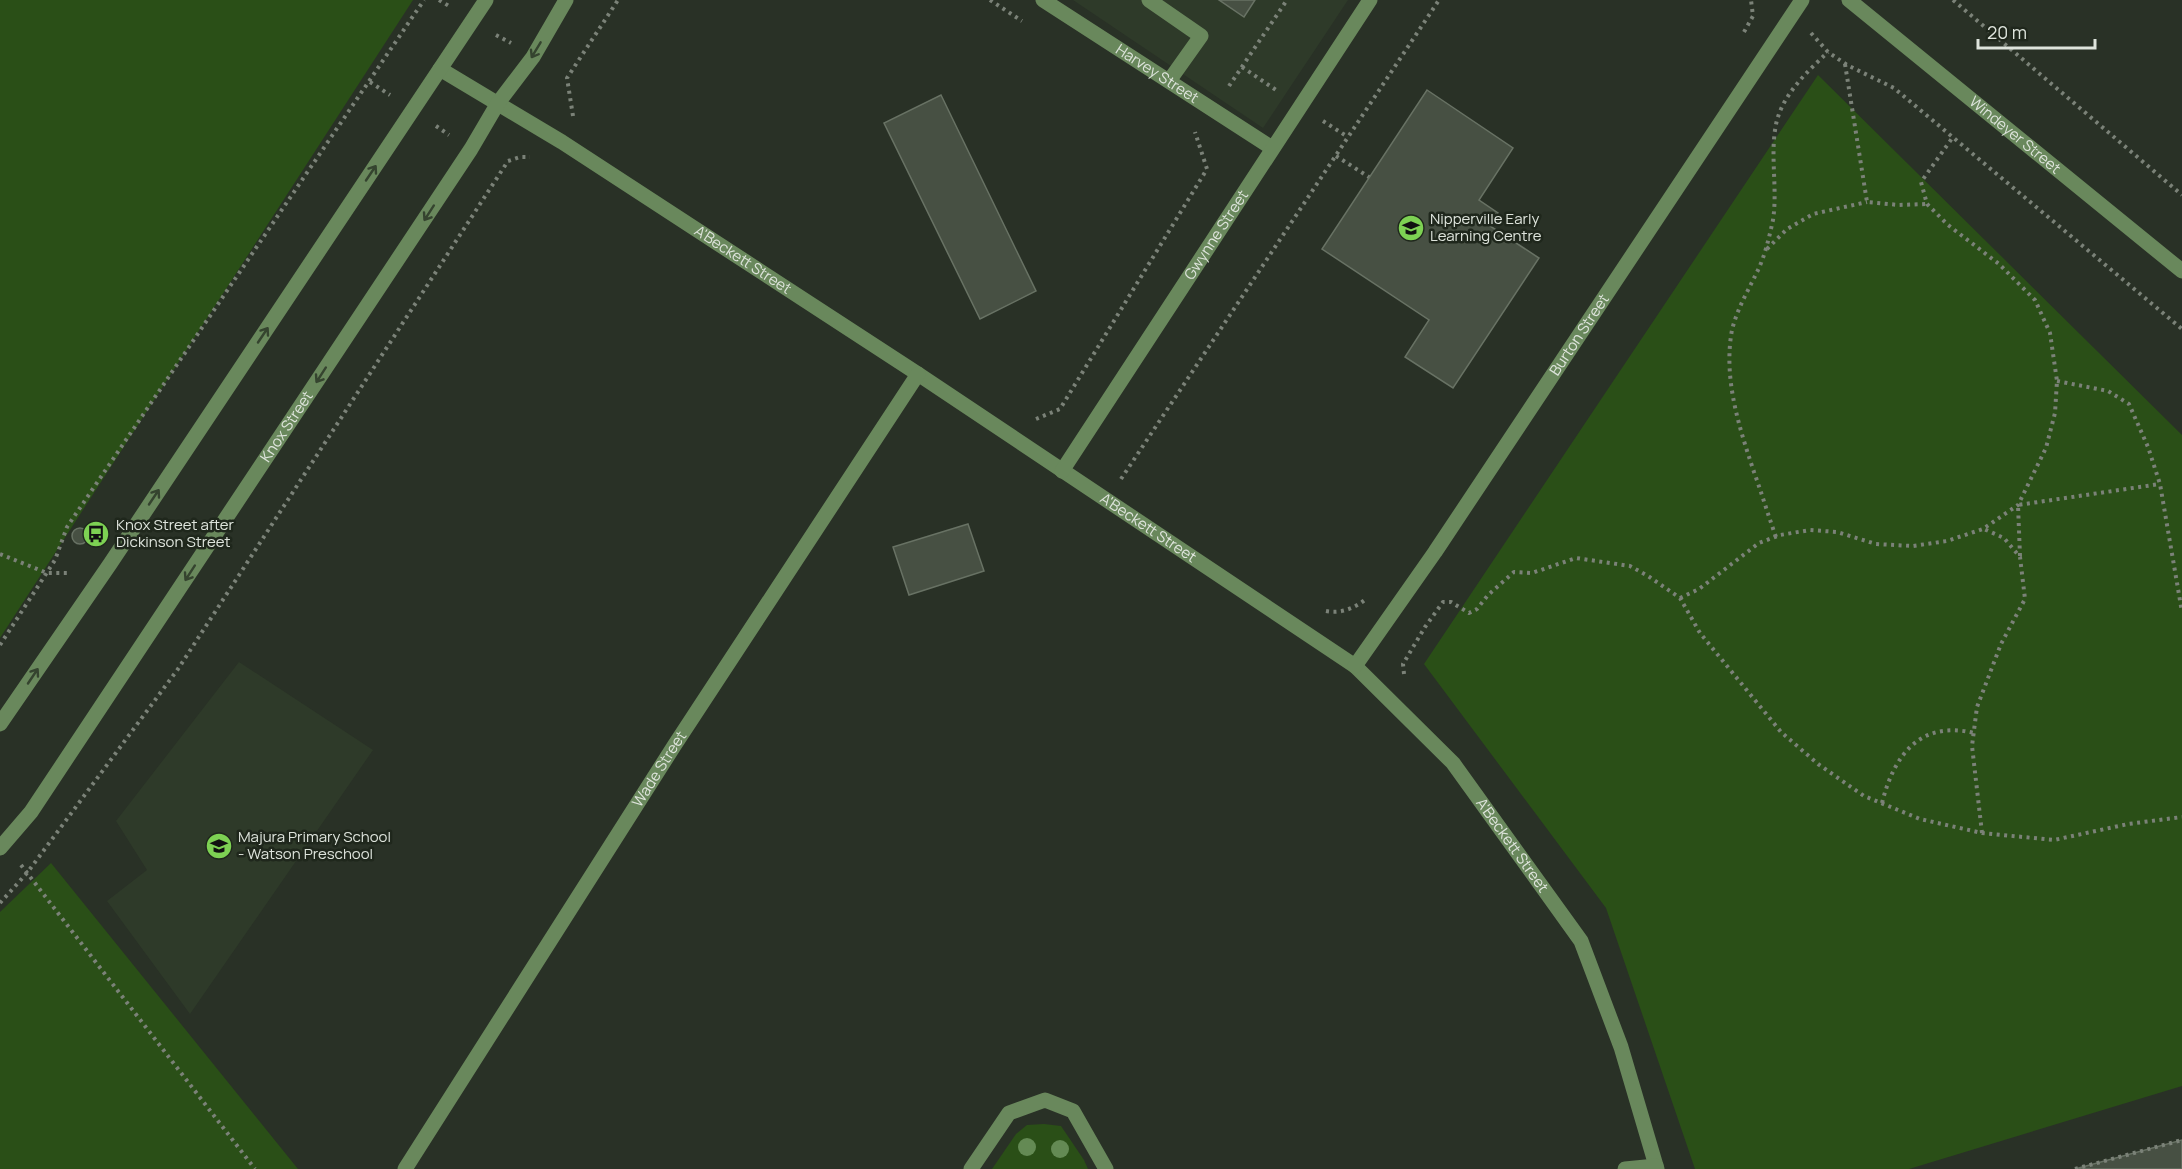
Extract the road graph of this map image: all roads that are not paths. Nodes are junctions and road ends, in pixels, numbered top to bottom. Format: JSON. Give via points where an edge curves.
{"nodes":[{"id":1,"x":486,"y":0,"type":"edge"},
{"id":2,"x":566,"y":0,"type":"edge"},
{"id":3,"x":1043,"y":0,"type":"edge"},
{"id":4,"x":1149,"y":0,"type":"edge"},
{"id":5,"x":1370,"y":0,"type":"edge"},
{"id":6,"x":1802,"y":0,"type":"edge"},
{"id":7,"x":1849,"y":0,"type":"edge"},
{"id":8,"x":440,"y":69,"type":"junction"},
{"id":9,"x":1169,"y":81,"type":"junction"},
{"id":10,"x":498,"y":103,"type":"junction"},
{"id":11,"x":1272,"y":148,"type":"junction"},
{"id":12,"x":2182,"y":271,"type":"edge"},
{"id":13,"x":918,"y":374,"type":"junction"},
{"id":14,"x":1062,"y":471,"type":"junction"},
{"id":15,"x":1355,"y":666,"type":"junction"},
{"id":16,"x":0,"y":724,"type":"edge"},
{"id":17,"x":0,"y":848,"type":"edge"},
{"id":18,"x":1657,"y":1167,"type":"edge"},
{"id":19,"x":405,"y":1169,"type":"edge"},
{"id":20,"x":971,"y":1169,"type":"edge"},
{"id":21,"x":1106,"y":1169,"type":"edge"},
{"id":22,"x":1625,"y":1169,"type":"edge"}],
"edges":[{"from":1,"to":8,"type":"street"},
{"from":2,"to":10,"type":"street","name":"Knox Street","one_way":true,"via":[[533,57]]},
{"from":3,"to":9,"type":"street","name":"Harvey Street"},
{"from":4,"to":9,"type":"street","via":[[1201,36]]},
{"from":5,"to":11,"type":"street","name":"Gwynne Street"},
{"from":6,"to":15,"type":"street","name":"Burton Street"},
{"from":7,"to":12,"type":"street","name":"Windeyer Street"},
{"from":8,"to":10,"type":"street","name":"A'Beckett Street"},
{"from":16,"to":8,"type":"street","one_way":true},
{"from":9,"to":11,"type":"street","name":"Harvey Street"},
{"from":10,"to":13,"type":"street","name":"A'Beckett Street"},
{"from":10,"to":17,"type":"street","name":"Knox Street","one_way":true,"via":[[32,812]]},
{"from":11,"to":14,"type":"street","name":"Gwynne Street"},
{"from":13,"to":14,"type":"street","name":"A'Beckett Street"},
{"from":13,"to":19,"type":"street","name":"Wade Street","via":[[674,746]]},
{"from":14,"to":15,"type":"street","name":"A'Beckett Street"},
{"from":15,"to":18,"type":"street","name":"A'Beckett Street","via":[[1453,763],[1581,941],[1621,1047]]},
{"from":18,"to":22,"type":"street"},
{"from":20,"to":21,"type":"street","via":[[1009,1113],[1044,1100],[1072,1111]]}]}
